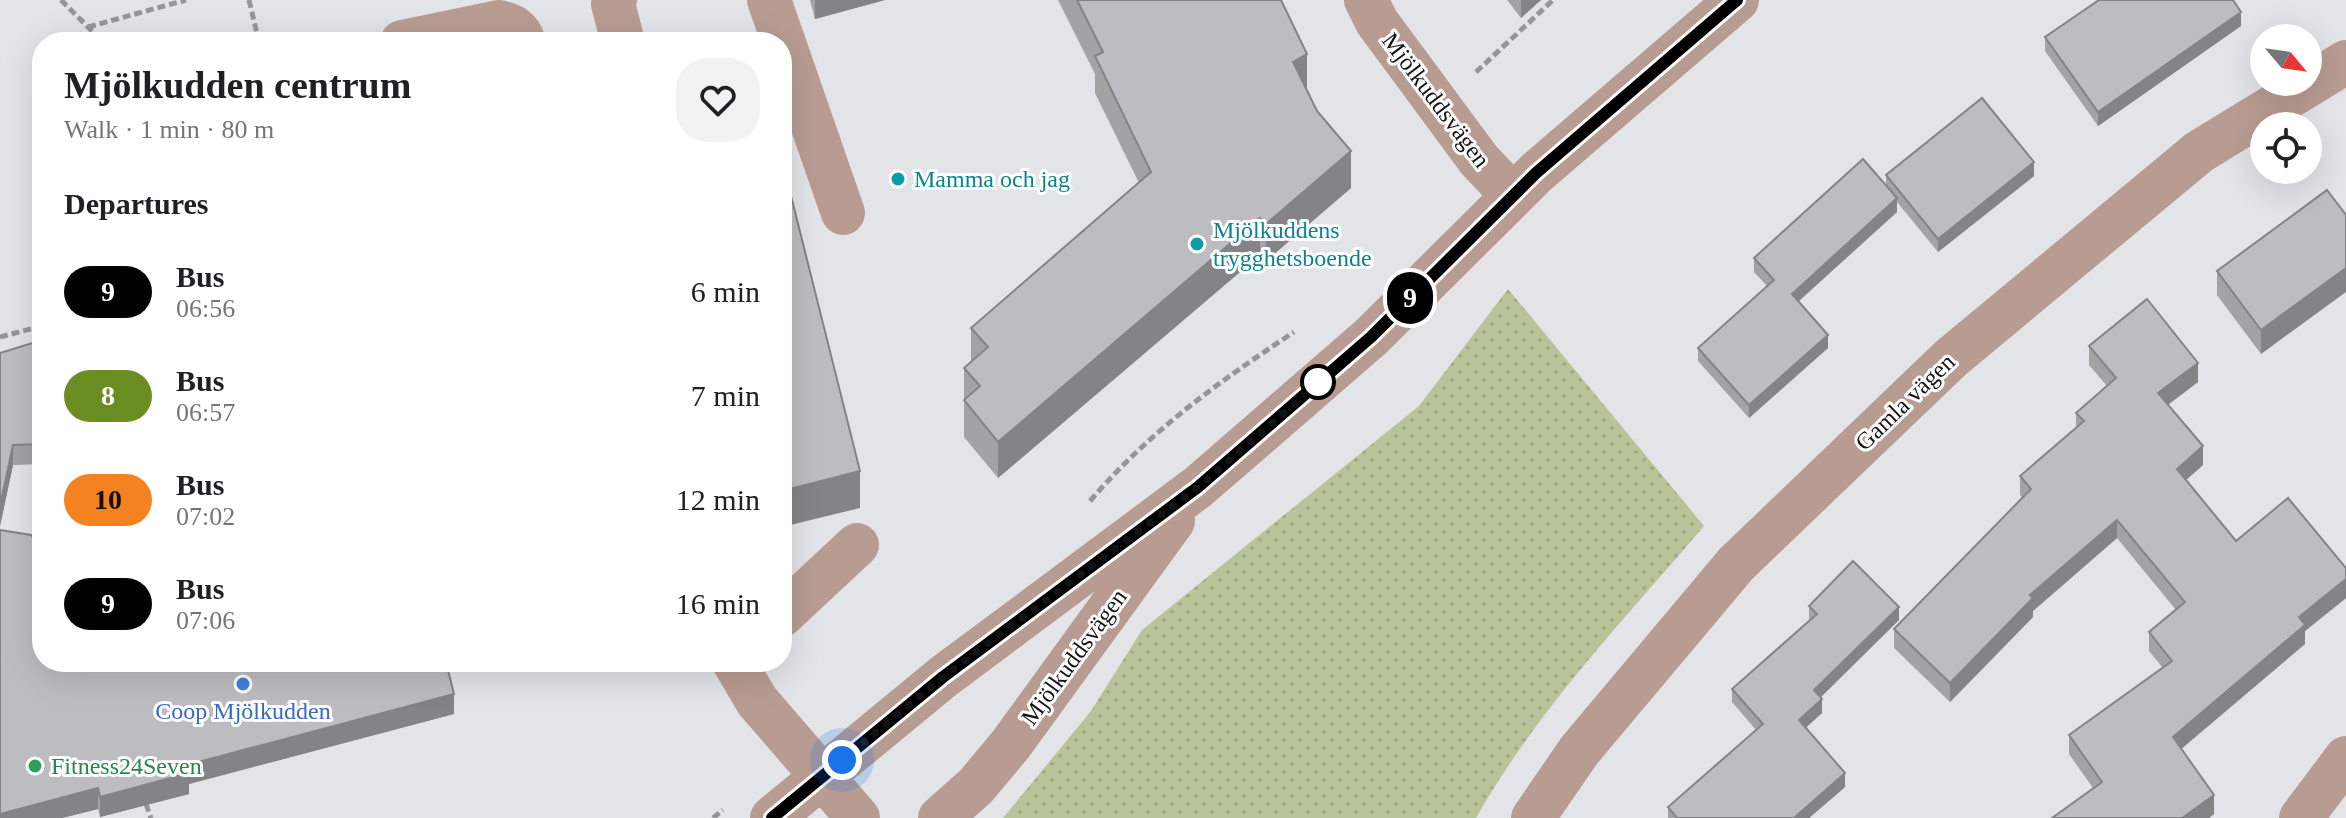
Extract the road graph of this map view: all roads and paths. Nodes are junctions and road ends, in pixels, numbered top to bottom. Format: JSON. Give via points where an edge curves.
{"nodes":[{"id":1,"x":61,"y":0,"type":"edge"},
{"id":2,"x":186,"y":0,"type":"edge"},
{"id":3,"x":249,"y":0,"type":"edge"},
{"id":4,"x":615,"y":0,"type":"edge"},
{"id":5,"x":769,"y":0,"type":"edge"},
{"id":6,"x":1366,"y":0,"type":"edge"},
{"id":7,"x":1553,"y":0,"type":"edge"},
{"id":8,"x":1737,"y":0,"type":"edge"},
{"id":9,"x":88,"y":27,"type":"junction"},
{"id":10,"x":93,"y":32,"type":"edge"},
{"id":11,"x":257,"y":32,"type":"edge"},
{"id":12,"x":450,"y":32,"type":"edge"},
{"id":13,"x":519,"y":32,"type":"edge"},
{"id":14,"x":620,"y":32,"type":"edge"},
{"id":15,"x":776,"y":32,"type":"edge"},
{"id":16,"x":2346,"y":62,"type":"edge"},
{"id":17,"x":1468,"y":79,"type":"dead end"},
{"id":18,"x":792,"y":95,"type":"edge"},
{"id":19,"x":1513,"y":196,"type":"junction"},
{"id":20,"x":843,"y":213,"type":"dead end"},
{"id":21,"x":1302,"y":327,"type":"dead end"},
{"id":22,"x":32,"y":329,"type":"edge"},
{"id":23,"x":0,"y":337,"type":"edge"},
{"id":24,"x":1198,"y":487,"type":"junction"},
{"id":25,"x":1084,"y":507,"type":"dead end"},
{"id":26,"x":28,"y":541,"type":"edge"},
{"id":27,"x":32,"y":542,"type":"edge"},
{"id":28,"x":857,"y":545,"type":"dead end"},
{"id":29,"x":792,"y":606,"type":"edge"},
{"id":30,"x":740,"y":672,"type":"edge"},
{"id":31,"x":2346,"y":758,"type":"edge"},
{"id":32,"x":821,"y":777,"type":"junction"},
{"id":33,"x":146,"y":804,"type":"edge"},
{"id":34,"x":725,"y":808,"type":"dead end"},
{"id":35,"x":151,"y":818,"type":"edge"},
{"id":36,"x":713,"y":818,"type":"edge"},
{"id":37,"x":772,"y":818,"type":"edge"},
{"id":38,"x":858,"y":818,"type":"edge"},
{"id":39,"x":940,"y":818,"type":"edge"},
{"id":40,"x":1533,"y":818,"type":"edge"},
{"id":41,"x":2301,"y":818,"type":"edge"}],
"edges":[{"from":1,"to":9,"type":"path"},
{"from":2,"to":9,"type":"path"},
{"from":3,"to":11,"type":"path"},
{"from":4,"to":14,"type":"street"},
{"from":5,"to":15,"type":"street"},
{"from":6,"to":19,"type":"street","name":"Mjölkuddsvägen","via":[[1463,139]]},
{"from":7,"to":17,"type":"path"},
{"from":8,"to":19,"type":"street","name":"Mjölkuddsvägen"},
{"from":9,"to":10,"type":"path"},
{"from":12,"to":13,"type":"street","via":[[499,22]]},
{"from":16,"to":40,"type":"street","name":"Gamla vägen","via":[[2199,152],[1951,358],[1736,564],[1579,751]]},
{"from":18,"to":20,"type":"street"},
{"from":19,"to":24,"type":"street","name":"Mjölkuddsvägen","via":[[1371,337]]},
{"from":21,"to":25,"type":"path","via":[[1166,424]]},
{"from":22,"to":23,"type":"path"},
{"from":24,"to":32,"type":"street","name":"Mjölkuddsvägen","via":[[943,677]]},
{"from":24,"to":39,"type":"street","name":"Mjölkuddsvägen","via":[[1011,744]]},
{"from":26,"to":27,"type":"path"},
{"from":28,"to":29,"type":"street"},
{"from":30,"to":32,"type":"street","via":[[757,701]]},
{"from":31,"to":41,"type":"street"},
{"from":32,"to":37,"type":"street","name":"Mjölkuddsvägen"},
{"from":32,"to":38,"type":"street"},
{"from":33,"to":35,"type":"path"},
{"from":34,"to":36,"type":"path"}]}
